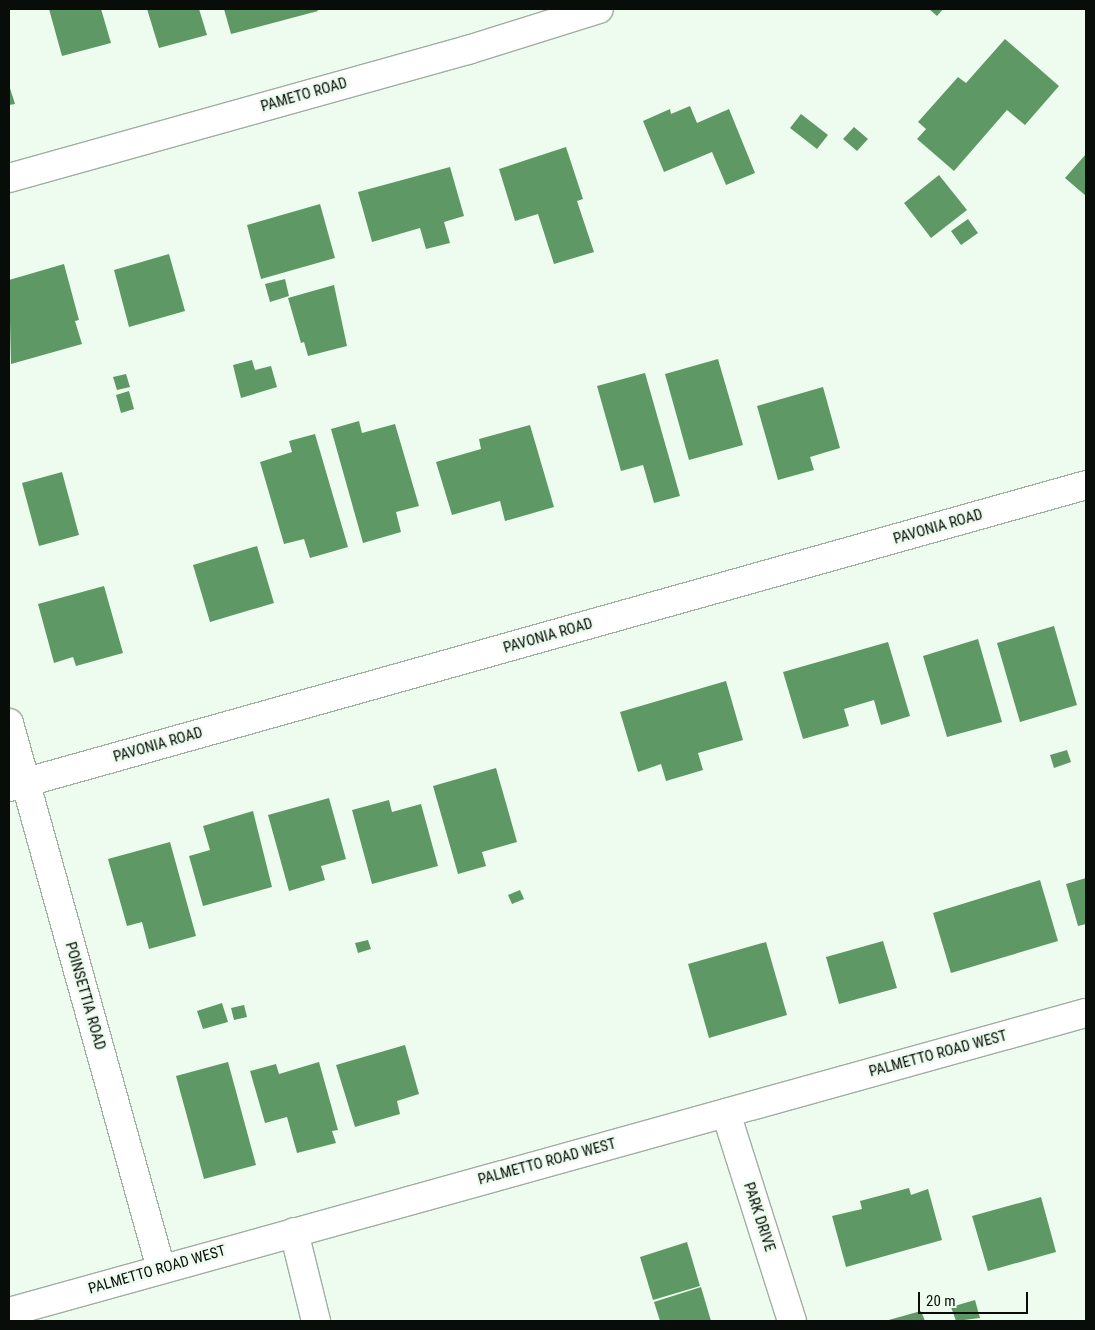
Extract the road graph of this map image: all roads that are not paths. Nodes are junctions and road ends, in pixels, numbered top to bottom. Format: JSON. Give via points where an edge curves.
{"nodes":[{"id":1,"x":599,"y":9,"type":"edge"},
{"id":2,"x":9,"y":178,"type":"edge"},
{"id":3,"x":1086,"y":485,"type":"edge"},
{"id":4,"x":9,"y":722,"type":"edge"},
{"id":5,"x":17,"y":784,"type":"edge"},
{"id":6,"x":1086,"y":1013,"type":"edge"},
{"id":7,"x":726,"y":1112,"type":"junction"},
{"id":8,"x":294,"y":1232,"type":"junction"},
{"id":9,"x":161,"y":1269,"type":"junction"},
{"id":10,"x":9,"y":1312,"type":"edge"},
{"id":11,"x":316,"y":1321,"type":"edge"},
{"id":12,"x":792,"y":1321,"type":"edge"}],
"edges":[{"from":1,"to":2,"type":"street","name":"PAMETO ROAD","via":[[506,39]]},
{"from":3,"to":5,"type":"street","name":"PAVONIA ROAD"},
{"from":4,"to":5,"type":"street","name":"POINSETTIA ROAD"},
{"from":5,"to":9,"type":"street","name":"POINSETTIA ROAD"},
{"from":6,"to":7,"type":"street","name":"PALMETTO ROAD WEST"},
{"from":7,"to":8,"type":"street","name":"PALMETTO ROAD WEST"},
{"from":7,"to":12,"type":"street","name":"PARK DRIVE"},
{"from":8,"to":9,"type":"street","name":"PALMETTO ROAD WEST"},
{"from":8,"to":11,"type":"street"},
{"from":9,"to":10,"type":"street","name":"PALMETTO ROAD WEST"}]}
